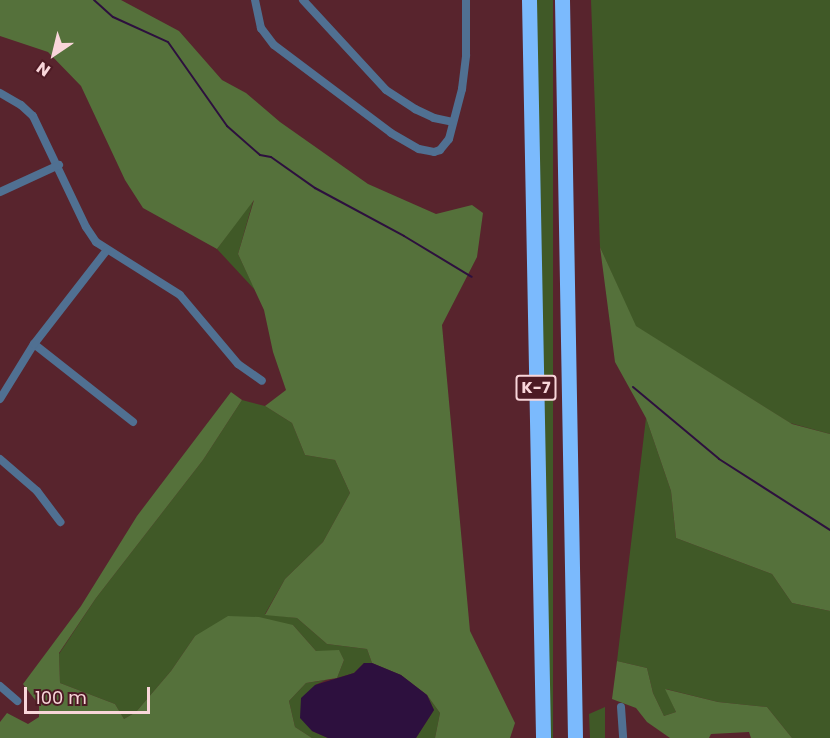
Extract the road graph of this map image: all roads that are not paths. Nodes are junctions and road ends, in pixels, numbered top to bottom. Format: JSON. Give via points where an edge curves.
{"nodes":[{"id":1,"x":255,"y":0,"type":"edge"},
{"id":2,"x":303,"y":0,"type":"edge"},
{"id":3,"x":466,"y":0,"type":"edge"},
{"id":4,"x":529,"y":0,"type":"edge"},
{"id":5,"x":562,"y":0,"type":"edge"},
{"id":6,"x":0,"y":93,"type":"edge"},
{"id":7,"x":453,"y":122,"type":"junction"},
{"id":8,"x":59,"y":165,"type":"junction"},
{"id":9,"x":0,"y":192,"type":"edge"},
{"id":10,"x":107,"y":250,"type":"junction"},
{"id":11,"x":34,"y":344,"type":"junction"},
{"id":12,"x":262,"y":381,"type":"dead end"},
{"id":13,"x":0,"y":399,"type":"edge"},
{"id":14,"x":133,"y":422,"type":"dead end"},
{"id":15,"x":0,"y":459,"type":"edge"},
{"id":16,"x":60,"y":522,"type":"dead end"},
{"id":17,"x":0,"y":686,"type":"edge"},
{"id":18,"x":18,"y":701,"type":"dead end"},
{"id":19,"x":621,"y":707,"type":"dead end"},
{"id":20,"x":543,"y":738,"type":"edge"},
{"id":21,"x":575,"y":738,"type":"edge"},
{"id":22,"x":623,"y":738,"type":"edge"}],
"edges":[{"from":1,"to":7,"type":"street","via":[[261,28],[274,45],[391,133],[434,152],[449,140]]},
{"from":2,"to":7,"type":"street","via":[[387,90],[415,109]]},
{"from":3,"to":7,"type":"street","via":[[466,55]]},
{"from":4,"to":20,"type":"highway","number":"K-7"},
{"from":5,"to":21,"type":"highway","number":"K-7"},
{"from":6,"to":8,"type":"street","via":[[33,116]]},
{"from":8,"to":9,"type":"street"},
{"from":8,"to":10,"type":"street","via":[[86,227]]},
{"from":10,"to":11,"type":"street"},
{"from":10,"to":12,"type":"street","via":[[180,295],[238,364]]},
{"from":11,"to":13,"type":"street"},
{"from":11,"to":14,"type":"street"},
{"from":15,"to":16,"type":"street","via":[[37,491]]},
{"from":17,"to":18,"type":"street"},
{"from":19,"to":22,"type":"street"}]}
